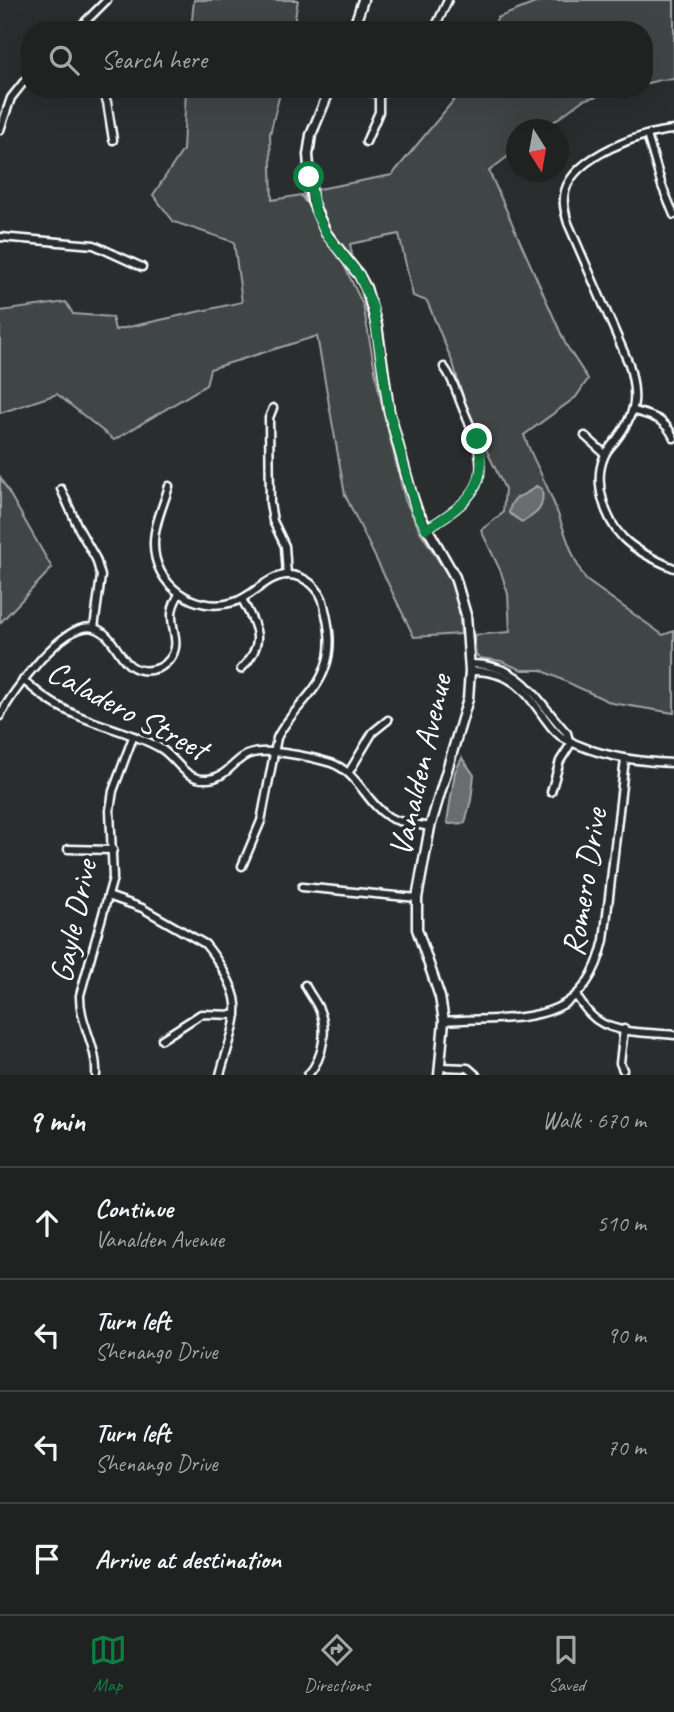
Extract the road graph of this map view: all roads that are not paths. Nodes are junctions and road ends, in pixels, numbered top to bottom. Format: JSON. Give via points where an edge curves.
{"nodes":[{"id":1,"x":107,"y":0,"type":"edge"},
{"id":2,"x":363,"y":0,"type":"edge"},
{"id":3,"x":448,"y":0,"type":"edge"},
{"id":4,"x":86,"y":21,"type":"edge"},
{"id":5,"x":356,"y":21,"type":"edge"},
{"id":6,"x":438,"y":21,"type":"edge"},
{"id":7,"x":21,"y":85,"type":"edge"},
{"id":8,"x":105,"y":98,"type":"edge"},
{"id":9,"x":326,"y":98,"type":"edge"},
{"id":10,"x":379,"y":98,"type":"edge"},
{"id":11,"x":0,"y":130,"type":"edge"},
{"id":12,"x":674,"y":130,"type":"edge"},
{"id":13,"x":647,"y":135,"type":"junction"},
{"id":14,"x":113,"y":140,"type":"dead end"},
{"id":15,"x":366,"y":142,"type":"dead end"},
{"id":16,"x":674,"y":215,"type":"edge"},
{"id":17,"x":0,"y":237,"type":"edge"},
{"id":18,"x":142,"y":267,"type":"dead end"},
{"id":19,"x":444,"y":367,"type":"dead end"},
{"id":20,"x":273,"y":408,"type":"dead end"},
{"id":21,"x":634,"y":411,"type":"junction"},
{"id":22,"x":585,"y":436,"type":"dead end"},
{"id":23,"x":674,"y":438,"type":"edge"},
{"id":24,"x":605,"y":454,"type":"junction"},
{"id":25,"x":169,"y":486,"type":"dead end"},
{"id":26,"x":61,"y":489,"type":"dead end"},
{"id":27,"x":426,"y":529,"type":"junction"},
{"id":28,"x":674,"y":568,"type":"edge"},
{"id":29,"x":287,"y":575,"type":"junction"},
{"id":30,"x":179,"y":594,"type":"junction"},
{"id":31,"x":242,"y":599,"type":"junction"},
{"id":32,"x":94,"y":628,"type":"junction"},
{"id":33,"x":469,"y":667,"type":"junction"},
{"id":34,"x":241,"y":669,"type":"dead end"},
{"id":35,"x":23,"y":680,"type":"junction"},
{"id":36,"x":0,"y":716,"type":"edge"},
{"id":37,"x":388,"y":720,"type":"dead end"},
{"id":38,"x":133,"y":737,"type":"junction"},
{"id":39,"x":570,"y":741,"type":"junction"},
{"id":40,"x":274,"y":753,"type":"junction"},
{"id":41,"x":625,"y":759,"type":"junction"},
{"id":42,"x":674,"y":763,"type":"edge"},
{"id":43,"x":349,"y":772,"type":"junction"},
{"id":44,"x":551,"y":792,"type":"dead end"},
{"id":45,"x":430,"y":827,"type":"junction"},
{"id":46,"x":68,"y":849,"type":"dead end"},
{"id":47,"x":113,"y":850,"type":"junction"},
{"id":48,"x":242,"y":866,"type":"dead end"},
{"id":49,"x":302,"y":887,"type":"dead end"},
{"id":50,"x":108,"y":896,"type":"junction"},
{"id":51,"x":417,"y":898,"type":"junction"},
{"id":52,"x":305,"y":985,"type":"dead end"},
{"id":53,"x":577,"y":997,"type":"junction"},
{"id":54,"x":236,"y":1015,"type":"junction"},
{"id":55,"x":444,"y":1021,"type":"junction"},
{"id":56,"x":624,"y":1029,"type":"junction"},
{"id":57,"x":674,"y":1035,"type":"edge"},
{"id":58,"x":162,"y":1040,"type":"dead end"},
{"id":59,"x":623,"y":1070,"type":"dead end"},
{"id":60,"x":440,"y":1071,"type":"edge"},
{"id":61,"x":96,"y":1075,"type":"edge"},
{"id":62,"x":220,"y":1075,"type":"edge"},
{"id":63,"x":307,"y":1075,"type":"edge"},
{"id":64,"x":476,"y":1075,"type":"edge"}],
"edges":[{"from":1,"to":4,"type":"street"},
{"from":2,"to":5,"type":"main road"},
{"from":3,"to":6,"type":"street"},
{"from":7,"to":11,"type":"street","via":[[11,98]]},
{"from":8,"to":14,"type":"street"},
{"from":9,"to":27,"type":"main road","name":"Vanalden Avenue","via":[[311,135],[312,201],[326,233],[366,288],[377,326],[389,411],[416,510]]},
{"from":10,"to":15,"type":"street","via":[[376,123]]},
{"from":12,"to":13,"type":"street"},
{"from":13,"to":16,"type":"street"},
{"from":13,"to":21,"type":"street","via":[[616,146],[581,168],[571,179],[564,202],[568,223],[629,364]]},
{"from":17,"to":18,"type":"street","via":[[94,245]]},
{"from":19,"to":27,"type":"street","via":[[477,439],[481,461],[479,478],[467,501]]},
{"from":20,"to":29,"type":"street","via":[[269,418],[270,503],[285,546]]},
{"from":21,"to":23,"type":"street","via":[[663,421]]},
{"from":21,"to":24,"type":"street"},
{"from":22,"to":24,"type":"street"},
{"from":24,"to":28,"type":"street","via":[[600,485],[614,526],[637,549]]},
{"from":25,"to":30,"type":"street","via":[[153,543],[161,573]]},
{"from":26,"to":32,"type":"street","via":[[101,576]]},
{"from":27,"to":33,"type":"main road","name":"Vanalden Avenue","via":[[455,577],[463,600]]},
{"from":29,"to":31,"type":"street"},
{"from":29,"to":40,"type":"street","via":[[309,581],[318,590],[330,640],[325,669],[282,728]]},
{"from":30,"to":31,"type":"street","via":[[198,604]]},
{"from":30,"to":32,"type":"street","via":[[172,613],[173,654],[156,669],[131,667],[106,635]]},
{"from":31,"to":34,"type":"street","via":[[259,636],[254,654]]},
{"from":32,"to":35,"type":"street","via":[[67,635]]},
{"from":33,"to":39,"type":"street","via":[[493,665],[524,681]]},
{"from":33,"to":45,"type":"main road","name":"Vanalden Avenue","via":[[468,699]]},
{"from":35,"to":36,"type":"street"},
{"from":35,"to":38,"type":"street","name":"Caladero Street","via":[[64,709]]},
{"from":37,"to":43,"type":"street","via":[[373,732]]},
{"from":38,"to":40,"type":"street","name":"Caladero Street","via":[[159,747],[183,771],[199,779],[219,776],[253,752]]},
{"from":38,"to":47,"type":"street","name":"Gayle Drive","via":[[113,790]]},
{"from":39,"to":41,"type":"street"},
{"from":39,"to":44,"type":"street"},
{"from":40,"to":43,"type":"street","name":"Caladero Street","via":[[333,764]]},
{"from":40,"to":48,"type":"street","via":[[258,833]]},
{"from":41,"to":42,"type":"street"},
{"from":41,"to":53,"type":"street","name":"Romero Drive","via":[[604,940],[599,964]]},
{"from":43,"to":45,"type":"street","via":[[386,815]]},
{"from":45,"to":51,"type":"main road","name":"Vanalden Avenue"},
{"from":46,"to":47,"type":"street"},
{"from":47,"to":50,"type":"street","name":"Gayle Drive"},
{"from":49,"to":51,"type":"street"},
{"from":50,"to":54,"type":"street","via":[[142,908],[205,944],[234,993]]},
{"from":50,"to":61,"type":"street","name":"Gayle Drive","via":[[79,1007]]},
{"from":51,"to":55,"type":"main road","name":"Vanalden Avenue","via":[[417,929]]},
{"from":52,"to":63,"type":"street","via":[[320,1014],[323,1040],[320,1055]]},
{"from":53,"to":55,"type":"street","name":"Romero Drive","via":[[533,1015]]},
{"from":53,"to":56,"type":"street","via":[[592,1017]]},
{"from":54,"to":58,"type":"street","via":[[201,1014]]},
{"from":54,"to":62,"type":"street"},
{"from":55,"to":60,"type":"main road","name":"Vanalden Avenue"},
{"from":56,"to":57,"type":"street"},
{"from":56,"to":59,"type":"street"},
{"from":60,"to":64,"type":"street","name":"Vanalden Avenue","via":[[468,1068]]}]}
